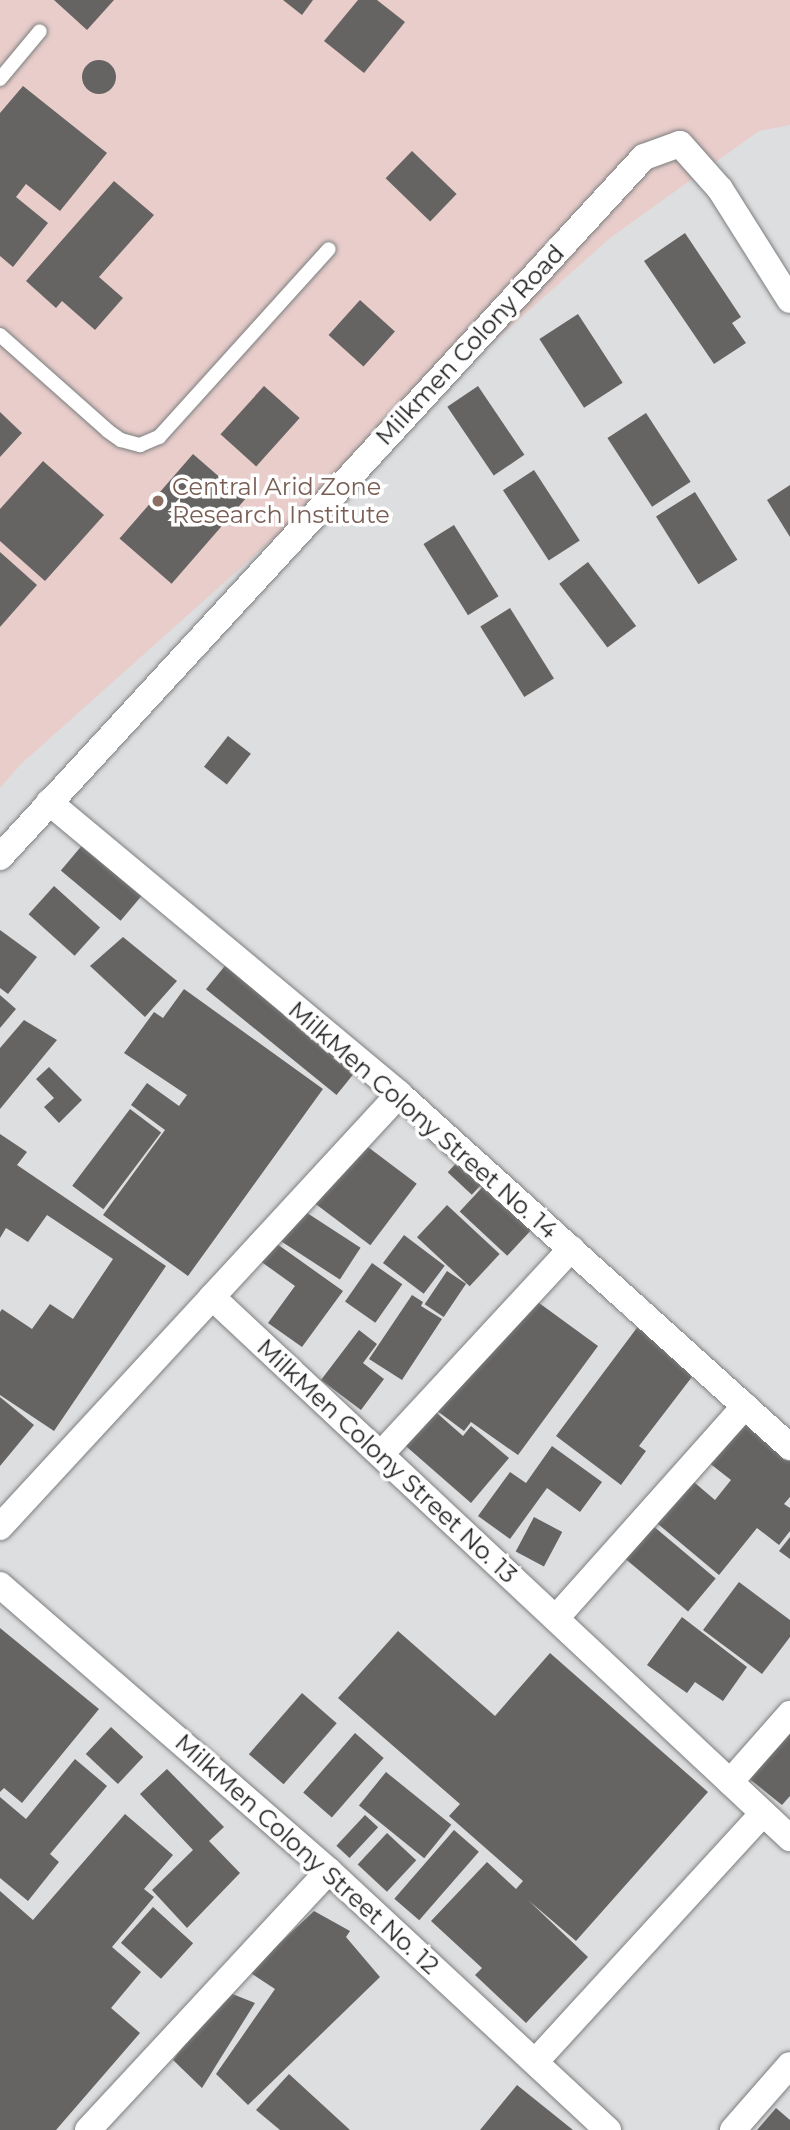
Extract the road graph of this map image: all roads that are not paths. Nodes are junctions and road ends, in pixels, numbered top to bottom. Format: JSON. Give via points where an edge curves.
{"nodes":[{"id":1,"x":40,"y":31,"type":"dead end"},
{"id":2,"x":0,"y":79,"type":"edge"},
{"id":3,"x":329,"y":249,"type":"dead end"},
{"id":4,"x":790,"y":300,"type":"edge"},
{"id":5,"x":0,"y":335,"type":"edge"},
{"id":6,"x":49,"y":802,"type":"junction"},
{"id":7,"x":0,"y":857,"type":"edge"},
{"id":8,"x":399,"y":1094,"type":"junction"},
{"id":9,"x":571,"y":1249,"type":"junction"},
{"id":10,"x":212,"y":1297,"type":"junction"},
{"id":11,"x":744,"y":1406,"type":"junction"},
{"id":12,"x":790,"y":1447,"type":"edge"},
{"id":13,"x":381,"y":1454,"type":"junction"},
{"id":14,"x":0,"y":1527,"type":"edge"},
{"id":15,"x":0,"y":1585,"type":"edge"},
{"id":16,"x":555,"y":1618,"type":"junction"},
{"id":17,"x":790,"y":1714,"type":"edge"},
{"id":18,"x":730,"y":1782,"type":"junction"},
{"id":19,"x":762,"y":1813,"type":"junction"},
{"id":20,"x":790,"y":1838,"type":"edge"},
{"id":21,"x":329,"y":1871,"type":"junction"},
{"id":22,"x":536,"y":2061,"type":"junction"},
{"id":23,"x":790,"y":2065,"type":"edge"},
{"id":24,"x":88,"y":2130,"type":"edge"},
{"id":25,"x":608,"y":2130,"type":"edge"},
{"id":26,"x":733,"y":2130,"type":"edge"}],
"edges":[{"from":1,"to":2,"type":"lane"},
{"from":3,"to":5,"type":"lane","via":[[159,437],[140,445],[108,431]]},
{"from":4,"to":6,"type":"street","name":"Milkmen Colony Road","via":[[720,189],[680,144],[644,157]]},
{"from":6,"to":7,"type":"street","name":"Milkmen Colony Road"},
{"from":6,"to":8,"type":"street","name":"MilkMen Colony Street No. 14"},
{"from":8,"to":9,"type":"street","name":"MilkMen Colony Street No. 14"},
{"from":8,"to":10,"type":"street"},
{"from":9,"to":11,"type":"street","name":"MilkMen Colony Street No. 14"},
{"from":9,"to":13,"type":"street"},
{"from":10,"to":13,"type":"street","name":"MilkMen Colony Street No. 13"},
{"from":10,"to":14,"type":"street"},
{"from":11,"to":12,"type":"street","name":"MilkMen Colony Street No. 14"},
{"from":11,"to":16,"type":"street"},
{"from":13,"to":16,"type":"street","name":"MilkMen Colony Street No. 13"},
{"from":15,"to":21,"type":"street","name":"MilkMen Colony Street No. 12"},
{"from":16,"to":18,"type":"street","name":"MilkMen Colony Street No. 13"},
{"from":17,"to":18,"type":"street"},
{"from":18,"to":19,"type":"street","name":"MilkMen Colony Street No. 13"},
{"from":19,"to":20,"type":"street","name":"MilkMen Colony Street No. 13"},
{"from":19,"to":22,"type":"street"},
{"from":21,"to":22,"type":"street","name":"MilkMen Colony Street No. 12"},
{"from":21,"to":24,"type":"street"},
{"from":22,"to":25,"type":"street","name":"MilkMen Colony Street No. 12"},
{"from":23,"to":26,"type":"street"}]}
